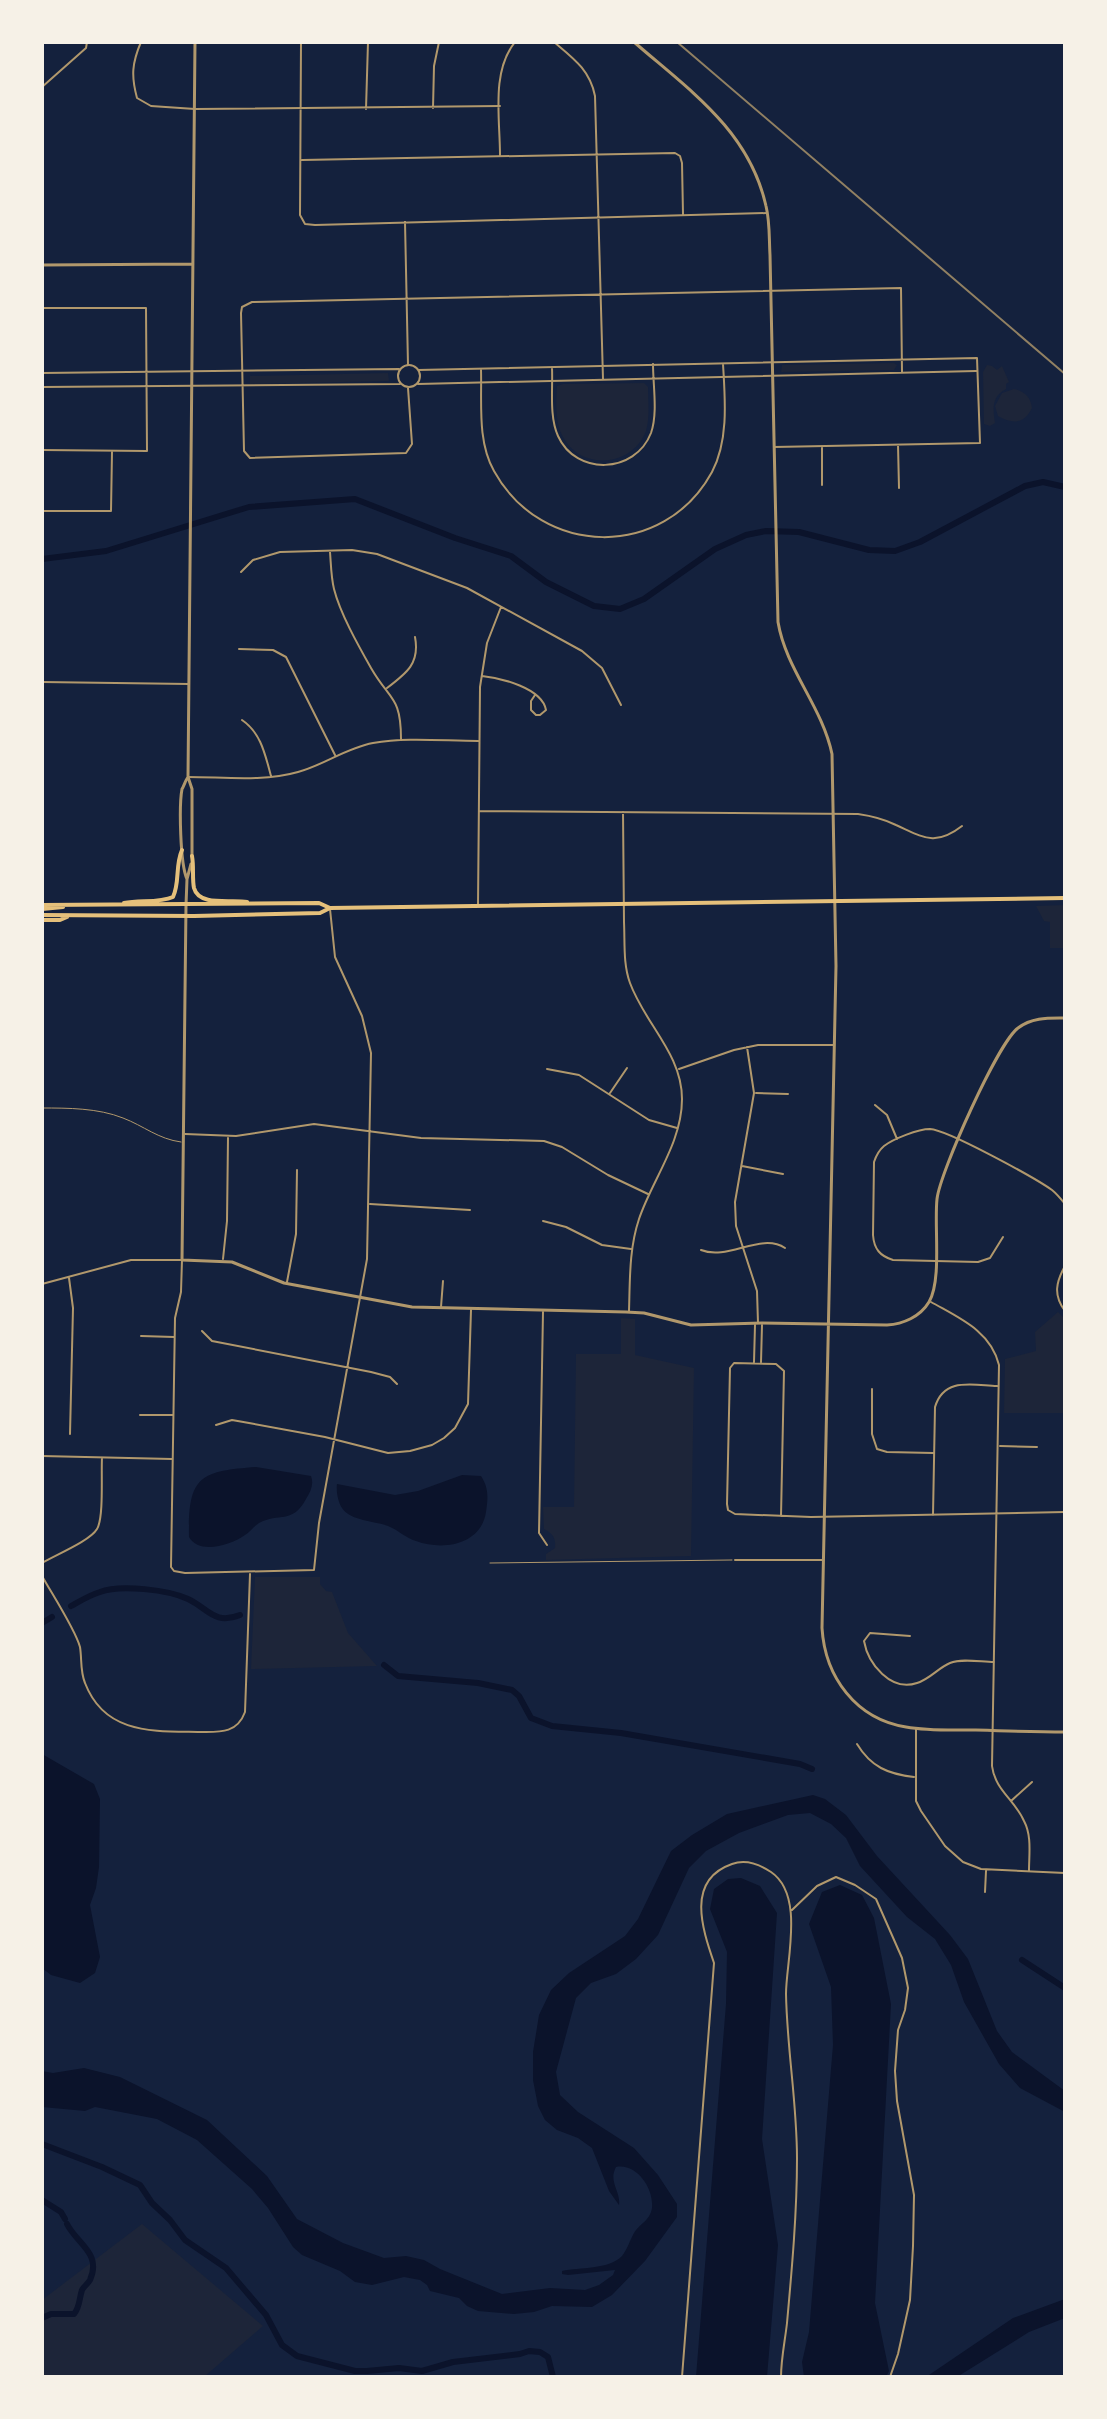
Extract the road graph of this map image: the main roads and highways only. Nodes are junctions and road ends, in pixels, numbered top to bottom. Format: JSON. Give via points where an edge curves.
{"nodes":[{"id":1,"x":182,"y":850,"type":"road end"},
{"id":2,"x":192,"y":856,"type":"road end"},
{"id":3,"x":1065,"y":898,"type":"edge"},
{"id":4,"x":257,"y":904,"type":"junction"},
{"id":5,"x":117,"y":905,"type":"junction"},
{"id":6,"x":42,"y":907,"type":"edge"},
{"id":7,"x":330,"y":908,"type":"junction"},
{"id":8,"x":42,"y":918,"type":"edge"}],
"edges":[{"from":1,"to":5,"type":"main road","via":[[173,897]]},
{"from":2,"to":4,"type":"main road","via":[[195,889],[202,899]]},
{"from":3,"to":7,"type":"main road"},
{"from":4,"to":5,"type":"main road"},
{"from":4,"to":7,"type":"main road","via":[[319,903]]},
{"from":5,"to":6,"type":"main road"},
{"from":7,"to":8,"type":"main road","via":[[320,913]]}]}
